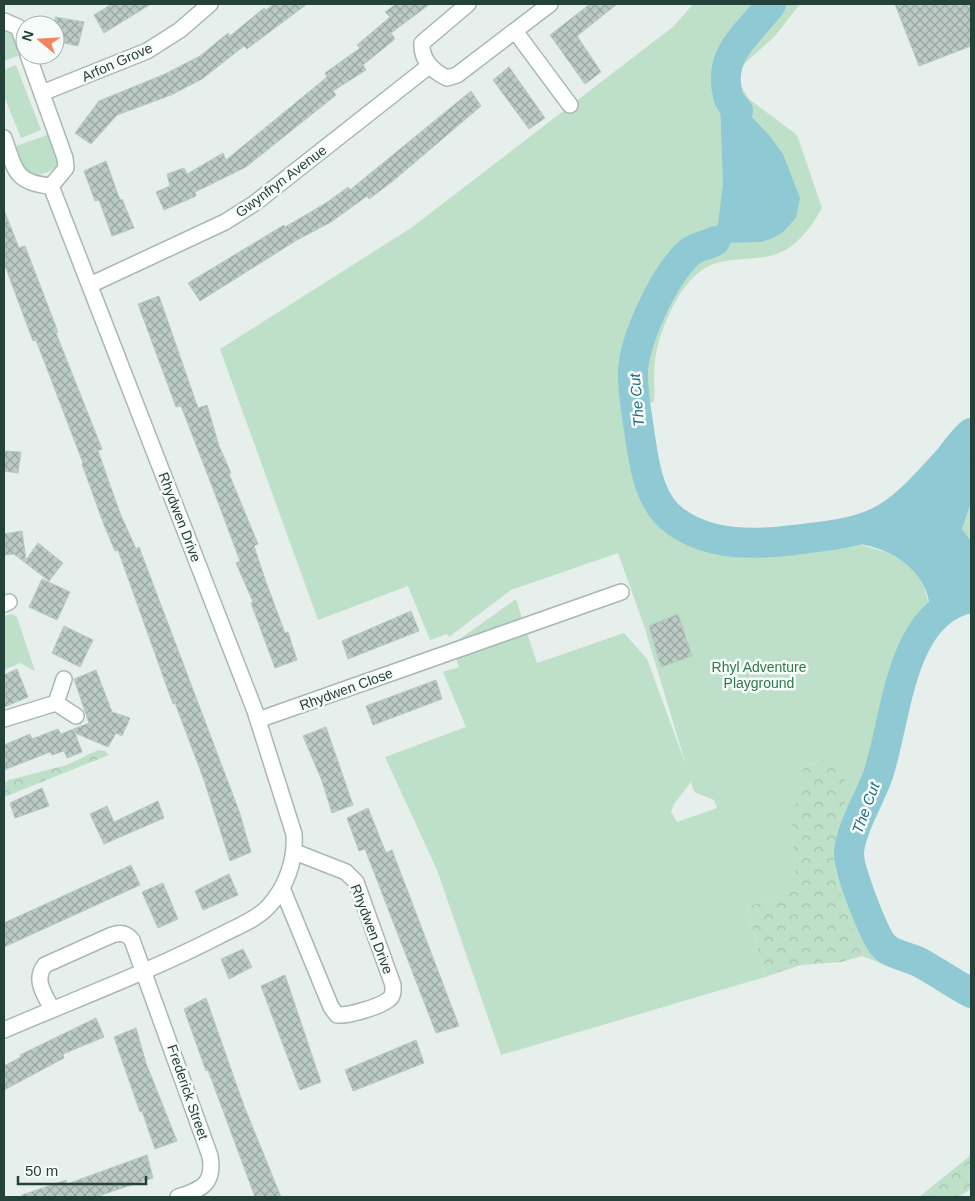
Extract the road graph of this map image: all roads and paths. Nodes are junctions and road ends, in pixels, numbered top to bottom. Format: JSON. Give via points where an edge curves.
{"nodes":[{"id":1,"x":210,"y":4,"type":"edge"},
{"id":2,"x":468,"y":4,"type":"edge"},
{"id":3,"x":550,"y":4,"type":"edge"},
{"id":4,"x":516,"y":31,"type":"junction"},
{"id":5,"x":32,"y":65,"type":"edge"},
{"id":6,"x":429,"y":66,"type":"junction"},
{"id":7,"x":42,"y":93,"type":"junction"},
{"id":8,"x":570,"y":105,"type":"dead end"},
{"id":9,"x":4,"y":138,"type":"edge"},
{"id":10,"x":51,"y":186,"type":"junction"},
{"id":11,"x":90,"y":285,"type":"junction"},
{"id":12,"x":621,"y":592,"type":"dead end"},
{"id":13,"x":64,"y":679,"type":"dead end"},
{"id":14,"x":56,"y":703,"type":"junction"},
{"id":15,"x":76,"y":716,"type":"dead end"},
{"id":16,"x":4,"y":719,"type":"edge"},
{"id":17,"x":258,"y":720,"type":"junction"},
{"id":18,"x":295,"y":852,"type":"junction"},
{"id":19,"x":282,"y":888,"type":"junction"},
{"id":20,"x":144,"y":972,"type":"junction"},
{"id":21,"x":52,"y":1009,"type":"junction"},
{"id":22,"x":4,"y":1030,"type":"edge"},
{"id":23,"x":178,"y":1197,"type":"edge"}],
"edges":[{"from":1,"to":7,"type":"street","name":"Arfon Grove","via":[[180,30],[147,51]]},
{"from":2,"to":6,"type":"street","via":[[422,43]]},
{"from":3,"to":4,"type":"street"},
{"from":4,"to":6,"type":"street","via":[[457,75],[447,78]]},
{"from":4,"to":8,"type":"street"},
{"from":5,"to":7,"type":"street"},
{"from":6,"to":11,"type":"street","name":"Gwynfryn Avenue","via":[[255,203],[225,222]]},
{"from":7,"to":10,"type":"street","via":[[66,168]]},
{"from":9,"to":10,"type":"street","via":[[15,169],[23,180],[34,185]]},
{"from":10,"to":11,"type":"street","name":"Rhydwen Drive"},
{"from":11,"to":17,"type":"street","name":"Rhydwen Drive"},
{"from":12,"to":17,"type":"street","name":"Rhydwen Close"},
{"from":13,"to":14,"type":"street"},
{"from":14,"to":15,"type":"street"},
{"from":14,"to":16,"type":"street"},
{"from":17,"to":18,"type":"street","name":"Rhydwen Drive","via":[[294,834]]},
{"from":18,"to":19,"type":"street","name":"Rhydwen Drive"},
{"from":18,"to":19,"type":"street","name":"Rhydwen Drive","via":[[346,872],[356,882],[393,985],[393,993],[388,1000],[347,1016],[337,1015]]},
{"from":19,"to":20,"type":"street","name":"Rhydwen Drive","via":[[267,908],[248,920]]},
{"from":20,"to":21,"type":"street","name":"Rhydwen Drive"},
{"from":20,"to":21,"type":"street","via":[[132,940],[124,933],[112,935],[45,965],[39,982]]},
{"from":20,"to":23,"type":"street","name":"Frederick Street","via":[[212,1166],[202,1187]]},
{"from":21,"to":22,"type":"street","name":"Rhydwen Drive"}]}
